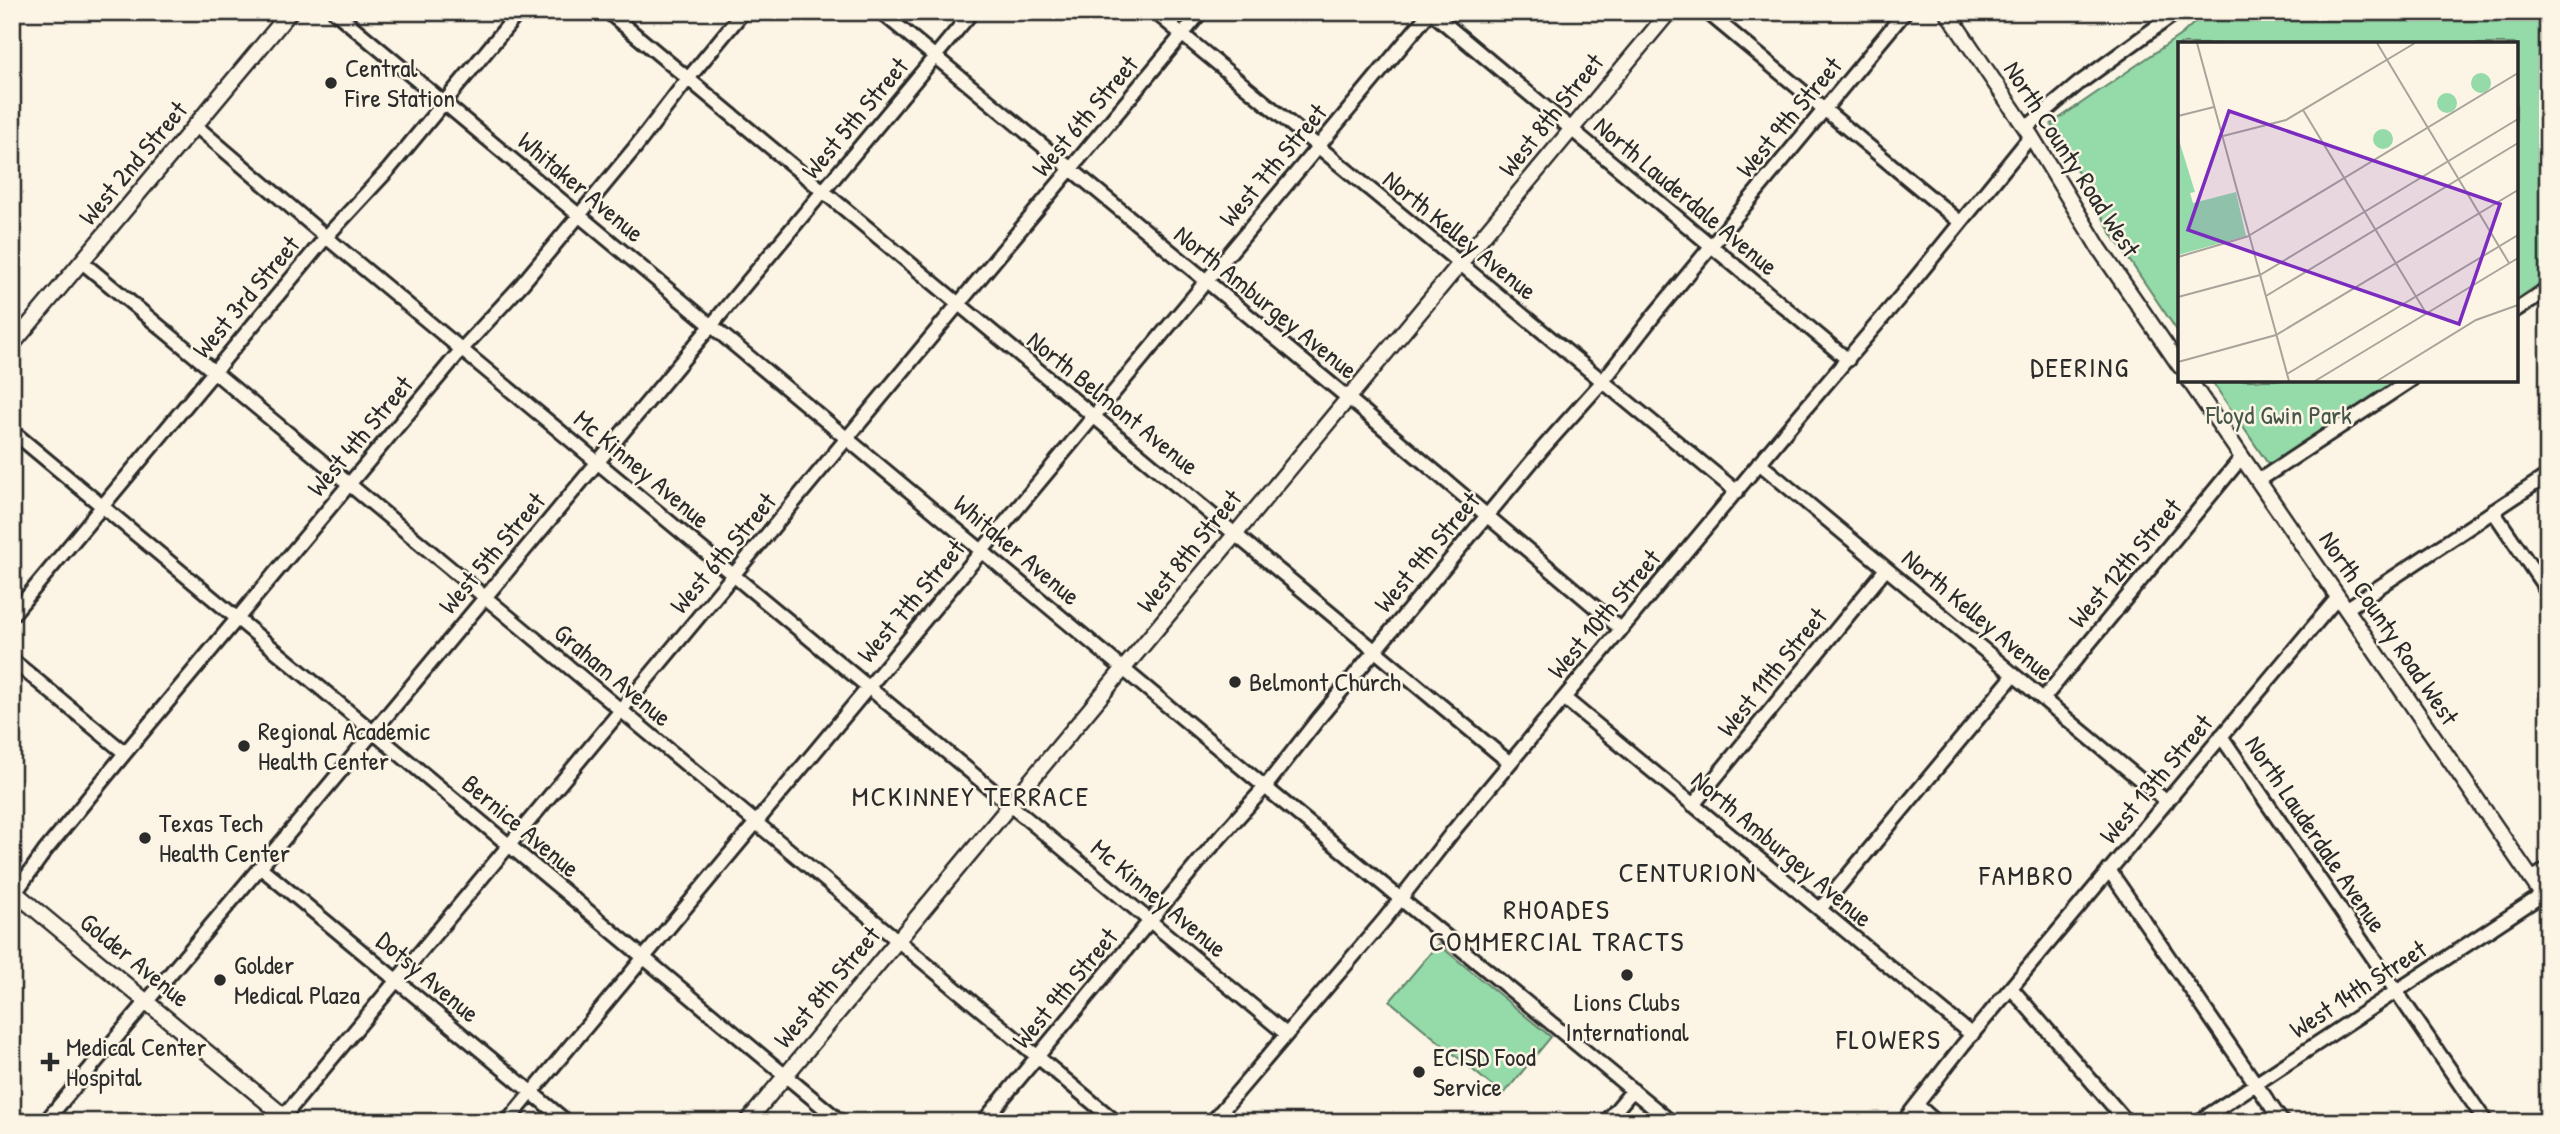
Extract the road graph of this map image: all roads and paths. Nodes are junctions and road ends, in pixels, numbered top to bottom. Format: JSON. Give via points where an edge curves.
{"nodes":[{"id":1,"x":290,"y":12,"type":"edge"},
{"id":2,"x":335,"y":12,"type":"edge"},
{"id":3,"x":519,"y":12,"type":"edge"},
{"id":4,"x":608,"y":12,"type":"edge"},
{"id":5,"x":743,"y":12,"type":"edge"},
{"id":6,"x":881,"y":12,"type":"edge"},
{"id":7,"x":972,"y":12,"type":"edge"},
{"id":8,"x":1155,"y":12,"type":"edge"},
{"id":9,"x":1202,"y":12,"type":"edge"},
{"id":10,"x":1431,"y":12,"type":"edge"},
{"id":11,"x":1669,"y":12,"type":"edge"},
{"id":12,"x":1707,"y":12,"type":"edge"},
{"id":13,"x":1905,"y":12,"type":"edge"},
{"id":14,"x":1947,"y":12,"type":"edge"},
{"id":15,"x":2177,"y":12,"type":"edge"},
{"id":16,"x":1182,"y":35,"type":"junction"},
{"id":17,"x":935,"y":57,"type":"junction"},
{"id":18,"x":687,"y":80,"type":"junction"},
{"id":19,"x":444,"y":103,"type":"junction"},
{"id":20,"x":1824,"y":110,"type":"junction"},
{"id":21,"x":196,"y":126,"type":"junction"},
{"id":22,"x":1570,"y":129,"type":"junction"},
{"id":23,"x":2028,"y":132,"type":"junction"},
{"id":24,"x":1318,"y":147,"type":"junction"},
{"id":25,"x":1070,"y":170,"type":"junction"},
{"id":26,"x":822,"y":192,"type":"junction"},
{"id":27,"x":579,"y":215,"type":"junction"},
{"id":28,"x":1959,"y":222,"type":"junction"},
{"id":29,"x":326,"y":237,"type":"junction"},
{"id":30,"x":1712,"y":247,"type":"junction"},
{"id":31,"x":82,"y":262,"type":"junction"},
{"id":32,"x":1459,"y":264,"type":"junction"},
{"id":33,"x":1205,"y":282,"type":"junction"},
{"id":34,"x":2548,"y":289,"type":"edge"},
{"id":35,"x":958,"y":305,"type":"junction"},
{"id":36,"x":2518,"y":309,"type":"edge"},
{"id":37,"x":712,"y":327,"type":"junction"},
{"id":38,"x":12,"y":345,"type":"edge"},
{"id":39,"x":462,"y":349,"type":"junction"},
{"id":40,"x":1848,"y":360,"type":"junction"},
{"id":41,"x":2178,"y":363,"type":"edge"},
{"id":42,"x":214,"y":372,"type":"junction"},
{"id":43,"x":1603,"y":381,"type":"junction"},
{"id":44,"x":2190,"y":382,"type":"edge"},
{"id":45,"x":2408,"y":382,"type":"edge"},
{"id":46,"x":1348,"y":398,"type":"junction"},
{"id":47,"x":1093,"y":417,"type":"junction"},
{"id":48,"x":12,"y":431,"type":"edge"},
{"id":49,"x":849,"y":439,"type":"junction"},
{"id":50,"x":2242,"y":457,"type":"junction"},
{"id":51,"x":598,"y":462,"type":"junction"},
{"id":52,"x":1759,"y":463,"type":"junction"},
{"id":53,"x":2548,"y":475,"type":"edge"},
{"id":54,"x":2258,"y":481,"type":"junction"},
{"id":55,"x":349,"y":484,"type":"junction"},
{"id":56,"x":1737,"y":492,"type":"junction"},
{"id":57,"x":102,"y":506,"type":"junction"},
{"id":58,"x":2493,"y":512,"type":"junction"},
{"id":59,"x":1486,"y":516,"type":"junction"},
{"id":60,"x":1236,"y":533,"type":"junction"},
{"id":61,"x":983,"y":552,"type":"junction"},
{"id":62,"x":1886,"y":569,"type":"junction"},
{"id":63,"x":734,"y":575,"type":"junction"},
{"id":64,"x":2548,"y":592,"type":"edge"},
{"id":65,"x":485,"y":597,"type":"junction"},
{"id":66,"x":2342,"y":603,"type":"junction"},
{"id":67,"x":12,"y":615,"type":"edge"},
{"id":68,"x":237,"y":619,"type":"junction"},
{"id":69,"x":1622,"y":629,"type":"junction"},
{"id":70,"x":1375,"y":651,"type":"junction"},
{"id":71,"x":12,"y":660,"type":"edge"},
{"id":72,"x":1124,"y":668,"type":"junction"},
{"id":73,"x":2014,"y":675,"type":"junction"},
{"id":74,"x":869,"y":687,"type":"junction"},
{"id":75,"x":1564,"y":698,"type":"junction"},
{"id":76,"x":2043,"y":699,"type":"junction"},
{"id":77,"x":621,"y":710,"type":"junction"},
{"id":78,"x":373,"y":732,"type":"junction"},
{"id":79,"x":2221,"y":736,"type":"junction"},
{"id":80,"x":125,"y":753,"type":"junction"},
{"id":81,"x":1510,"y":763,"type":"junction"},
{"id":82,"x":1265,"y":787,"type":"junction"},
{"id":83,"x":2167,"y":802,"type":"junction"},
{"id":84,"x":1011,"y":805,"type":"junction"},
{"id":85,"x":1693,"y":805,"type":"junction"},
{"id":86,"x":756,"y":822,"type":"junction"},
{"id":87,"x":509,"y":845,"type":"junction"},
{"id":88,"x":260,"y":867,"type":"junction"},
{"id":89,"x":2548,"y":869,"type":"edge"},
{"id":90,"x":2109,"y":870,"type":"junction"},
{"id":91,"x":2531,"y":879,"type":"junction"},
{"id":92,"x":15,"y":898,"type":"edge"},
{"id":93,"x":1401,"y":899,"type":"junction"},
{"id":94,"x":2545,"y":899,"type":"edge"},
{"id":95,"x":1820,"y":909,"type":"junction"},
{"id":96,"x":1150,"y":921,"type":"junction"},
{"id":97,"x":897,"y":941,"type":"junction"},
{"id":98,"x":643,"y":958,"type":"junction"},
{"id":99,"x":397,"y":980,"type":"junction"},
{"id":100,"x":2011,"y":988,"type":"junction"},
{"id":101,"x":2396,"y":991,"type":"junction"},
{"id":102,"x":149,"y":1002,"type":"junction"},
{"id":103,"x":1286,"y":1033,"type":"junction"},
{"id":104,"x":1972,"y":1035,"type":"junction"},
{"id":105,"x":1038,"y":1057,"type":"junction"},
{"id":106,"x":785,"y":1076,"type":"junction"},
{"id":107,"x":2256,"y":1084,"type":"junction"},
{"id":108,"x":1633,"y":1090,"type":"junction"},
{"id":109,"x":531,"y":1092,"type":"junction"},
{"id":110,"x":1917,"y":1105,"type":"junction"},
{"id":111,"x":1216,"y":1117,"type":"edge"},
{"id":112,"x":285,"y":1120,"type":"edge"},
{"id":113,"x":45,"y":1122,"type":"edge"},
{"id":114,"x":507,"y":1122,"type":"edge"},
{"id":115,"x":567,"y":1122,"type":"edge"},
{"id":116,"x":747,"y":1122,"type":"edge"},
{"id":117,"x":841,"y":1122,"type":"edge"},
{"id":118,"x":983,"y":1122,"type":"edge"},
{"id":119,"x":1116,"y":1122,"type":"edge"},
{"id":120,"x":1230,"y":1122,"type":"edge"},
{"id":121,"x":1606,"y":1122,"type":"edge"},
{"id":122,"x":1671,"y":1122,"type":"edge"},
{"id":123,"x":1903,"y":1122,"type":"edge"},
{"id":124,"x":1936,"y":1122,"type":"edge"},
{"id":125,"x":2127,"y":1122,"type":"edge"},
{"id":126,"x":2198,"y":1122,"type":"edge"},
{"id":127,"x":2282,"y":1122,"type":"edge"},
{"id":128,"x":2486,"y":1122,"type":"edge"}],
"edges":[{"from":1,"to":21,"type":"main road","name":"West 2nd Street"},
{"from":2,"to":19,"type":"street","name":"Whitaker Avenue"},
{"from":3,"to":19,"type":"street","name":"West 3rd Street"},
{"from":4,"to":18,"type":"street","name":"North Belmont Avenue"},
{"from":5,"to":18,"type":"street","name":"West 4th Street"},
{"from":6,"to":17,"type":"street","name":"North Amburgey Avenue"},
{"from":7,"to":17,"type":"street","name":"West 5th Street"},
{"from":8,"to":16,"type":"street","name":"North Kelley Avenue"},
{"from":9,"to":16,"type":"street","name":"West 6th Street"},
{"from":10,"to":22,"type":"street","name":"North Lauderdale Avenue"},
{"from":10,"to":24,"type":"street","name":"West 7th Street"},
{"from":11,"to":22,"type":"main road","name":"West 8th Street"},
{"from":12,"to":20,"type":"street"},
{"from":13,"to":20,"type":"street","name":"West 9th Street"},
{"from":14,"to":23,"type":"main road","name":"North County Road West"},
{"from":15,"to":23,"type":"street","name":"West 10th Street","via":[[2078,84]]},
{"from":16,"to":24,"type":"street","name":"North Kelley Avenue"},
{"from":16,"to":25,"type":"street","name":"West 6th Street"},
{"from":17,"to":25,"type":"street","name":"North Amburgey Avenue"},
{"from":17,"to":26,"type":"street","name":"West 5th Street"},
{"from":18,"to":26,"type":"street","name":"North Belmont Avenue"},
{"from":18,"to":27,"type":"street","name":"West 4th Street"},
{"from":19,"to":27,"type":"street","name":"Whitaker Avenue"},
{"from":19,"to":29,"type":"street","name":"West 3rd Street"},
{"from":20,"to":28,"type":"street"},
{"from":20,"to":30,"type":"street","name":"West 9th Street"},
{"from":21,"to":29,"type":"street","name":"Mc Kinney Avenue"},
{"from":21,"to":31,"type":"main road","name":"West 2nd Street"},
{"from":22,"to":30,"type":"street","name":"North Lauderdale Avenue"},
{"from":22,"to":32,"type":"main road","name":"West 8th Street"},
{"from":23,"to":28,"type":"street","name":"West 10th Street"},
{"from":23,"to":41,"type":"main road","name":"North County Road West","via":[[2099,248]]},
{"from":24,"to":32,"type":"street","name":"North Kelley Avenue"},
{"from":24,"to":33,"type":"street","name":"West 7th Street"},
{"from":25,"to":33,"type":"street","name":"North Amburgey Avenue"},
{"from":25,"to":35,"type":"street","name":"West 6th Street"},
{"from":26,"to":35,"type":"street","name":"North Belmont Avenue"},
{"from":26,"to":37,"type":"street","name":"West 5th Street"},
{"from":27,"to":37,"type":"street","name":"Whitaker Avenue"},
{"from":27,"to":39,"type":"street","name":"West 4th Street"},
{"from":28,"to":40,"type":"street","name":"West 10th Street"},
{"from":29,"to":39,"type":"street","name":"Mc Kinney Avenue"},
{"from":29,"to":42,"type":"street","name":"West 3rd Street"},
{"from":30,"to":40,"type":"street","name":"North Lauderdale Avenue"},
{"from":30,"to":43,"type":"street","name":"West 9th Street"},
{"from":31,"to":38,"type":"main road","name":"West 2nd Street"},
{"from":31,"to":42,"type":"street","name":"Graham Avenue"},
{"from":32,"to":43,"type":"street","name":"North Kelley Avenue"},
{"from":32,"to":46,"type":"main road","name":"West 8th Street"},
{"from":33,"to":46,"type":"street","name":"North Amburgey Avenue"},
{"from":33,"to":47,"type":"street","name":"West 7th Street"},
{"from":34,"to":36,"type":"street"},
{"from":35,"to":47,"type":"street","name":"North Belmont Avenue"},
{"from":35,"to":49,"type":"street","name":"West 6th Street"},
{"from":37,"to":49,"type":"street","name":"Whitaker Avenue"},
{"from":37,"to":51,"type":"street","name":"West 5th Street"},
{"from":39,"to":51,"type":"street","name":"Mc Kinney Avenue"},
{"from":39,"to":55,"type":"street","name":"West 4th Street"},
{"from":40,"to":52,"type":"street","name":"West 10th Street"},
{"from":42,"to":55,"type":"street","name":"Graham Avenue"},
{"from":42,"to":57,"type":"street","name":"West 3rd Street"},
{"from":43,"to":56,"type":"street","name":"North Kelley Avenue"},
{"from":43,"to":59,"type":"street","name":"West 9th Street"},
{"from":44,"to":50,"type":"main road","name":"North County Road West"},
{"from":45,"to":54,"type":"street"},
{"from":46,"to":59,"type":"street","name":"North Amburgey Avenue"},
{"from":46,"to":60,"type":"main road","name":"West 8th Street"},
{"from":47,"to":60,"type":"street","name":"North Belmont Avenue"},
{"from":47,"to":61,"type":"street","name":"West 7th Street"},
{"from":48,"to":57,"type":"street","name":"Bernice Avenue"},
{"from":49,"to":61,"type":"street","name":"Whitaker Avenue"},
{"from":49,"to":63,"type":"street","name":"West 6th Street"},
{"from":50,"to":54,"type":"main road","name":"North County Road West"},
{"from":50,"to":76,"type":"street","name":"West 12th Street"},
{"from":51,"to":63,"type":"street","name":"Mc Kinney Avenue"},
{"from":51,"to":65,"type":"street","name":"West 5th Street"},
{"from":52,"to":56,"type":"street","name":"West 10th Street"},
{"from":52,"to":62,"type":"street","name":"North Kelley Avenue"},
{"from":53,"to":58,"type":"street","name":"West 13th Street"},
{"from":54,"to":66,"type":"main road","name":"North County Road West"},
{"from":55,"to":65,"type":"street","name":"Graham Avenue"},
{"from":55,"to":68,"type":"street","name":"West 4th Street"},
{"from":56,"to":69,"type":"street","name":"West 10th Street"},
{"from":57,"to":67,"type":"street","name":"West 3rd Street"},
{"from":57,"to":68,"type":"street","name":"Bernice Avenue"},
{"from":58,"to":64,"type":"street"},
{"from":58,"to":66,"type":"street","name":"West 13th Street"},
{"from":59,"to":69,"type":"street","name":"North Amburgey Avenue"},
{"from":59,"to":70,"type":"street","name":"West 9th Street"},
{"from":60,"to":70,"type":"street","name":"North Belmont Avenue"},
{"from":60,"to":72,"type":"main road","name":"West 8th Street"},
{"from":61,"to":72,"type":"street","name":"Whitaker Avenue"},
{"from":61,"to":74,"type":"street","name":"West 7th Street"},
{"from":62,"to":73,"type":"street","name":"North Kelley Avenue"},
{"from":62,"to":85,"type":"street","name":"West 11th Street"},
{"from":63,"to":74,"type":"street","name":"Mc Kinney Avenue"},
{"from":63,"to":77,"type":"street","name":"West 6th Street"},
{"from":65,"to":77,"type":"street","name":"Graham Avenue"},
{"from":65,"to":78,"type":"street","name":"West 5th Street"},
{"from":66,"to":79,"type":"street","name":"West 13th Street"},
{"from":66,"to":91,"type":"main road","name":"North County Road West"},
{"from":68,"to":78,"type":"street","name":"Bernice Avenue"},
{"from":68,"to":80,"type":"street","name":"West 4th Street"},
{"from":69,"to":75,"type":"street","name":"West 10th Street"},
{"from":70,"to":81,"type":"street","name":"North Belmont Avenue"},
{"from":70,"to":82,"type":"street","name":"West 9th Street"},
{"from":71,"to":80,"type":"street"},
{"from":72,"to":82,"type":"street","name":"Whitaker Avenue"},
{"from":72,"to":84,"type":"main road","name":"West 8th Street"},
{"from":73,"to":76,"type":"street","name":"North Kelley Avenue"},
{"from":73,"to":95,"type":"street"},
{"from":74,"to":84,"type":"street","name":"Mc Kinney Avenue"},
{"from":74,"to":86,"type":"street","name":"West 7th Street"},
{"from":75,"to":81,"type":"street","name":"West 10th Street"},
{"from":75,"to":85,"type":"street","name":"North Amburgey Avenue"},
{"from":76,"to":83,"type":"street","name":"North Kelley Avenue"},
{"from":77,"to":86,"type":"street","name":"Graham Avenue"},
{"from":77,"to":87,"type":"street","name":"West 6th Street"},
{"from":78,"to":87,"type":"street","name":"Bernice Avenue"},
{"from":78,"to":88,"type":"street","name":"West 5th Street"},
{"from":79,"to":83,"type":"street","name":"West 13th Street"},
{"from":79,"to":101,"type":"street","name":"North Lauderdale Avenue"},
{"from":80,"to":92,"type":"street","name":"West 4th Street","via":[[45,851]]},
{"from":81,"to":93,"type":"street","name":"West 10th Street"},
{"from":82,"to":93,"type":"street","name":"Whitaker Avenue"},
{"from":82,"to":96,"type":"street","name":"West 9th Street"},
{"from":83,"to":90,"type":"street","name":"West 13th Street"},
{"from":84,"to":96,"type":"street","name":"Mc Kinney Avenue"},
{"from":84,"to":97,"type":"main road","name":"West 8th Street"},
{"from":85,"to":95,"type":"street","name":"North Amburgey Avenue"},
{"from":86,"to":97,"type":"street","name":"Graham Avenue"},
{"from":86,"to":98,"type":"street","name":"West 7th Street"},
{"from":87,"to":98,"type":"street","name":"Bernice Avenue"},
{"from":87,"to":99,"type":"street","name":"West 6th Street"},
{"from":88,"to":99,"type":"street","name":"Dotsy Avenue"},
{"from":88,"to":102,"type":"street","name":"West 5th Street"},
{"from":89,"to":91,"type":"street"},
{"from":90,"to":100,"type":"street","name":"West 13th Street"},
{"from":90,"to":107,"type":"street"},
{"from":91,"to":94,"type":"main road","name":"North County Road West"},
{"from":92,"to":102,"type":"main road","name":"Golder Avenue"},
{"from":93,"to":103,"type":"street","name":"West 10th Street"},
{"from":93,"to":108,"type":"street","name":"Whitaker Avenue"},
{"from":94,"to":101,"type":"street","name":"West 14th Street"},
{"from":95,"to":104,"type":"street","name":"North Amburgey Avenue"},
{"from":96,"to":103,"type":"street","name":"Mc Kinney Avenue"},
{"from":96,"to":105,"type":"street","name":"West 9th Street"},
{"from":97,"to":105,"type":"street","name":"Graham Avenue"},
{"from":97,"to":106,"type":"main road","name":"West 8th Street"},
{"from":98,"to":106,"type":"street","name":"Bernice Avenue"},
{"from":98,"to":109,"type":"street","name":"West 7th Street"},
{"from":99,"to":109,"type":"street","name":"Dotsy Avenue"},
{"from":99,"to":112,"type":"street","name":"West 6th Street"},
{"from":100,"to":104,"type":"street","name":"West 13th Street"},
{"from":100,"to":125,"type":"street"},
{"from":101,"to":107,"type":"street","name":"West 14th Street"},
{"from":101,"to":128,"type":"street","name":"North Lauderdale Avenue"},
{"from":102,"to":112,"type":"main road","name":"Golder Avenue"},
{"from":102,"to":113,"type":"street","name":"West 5th Street"},
{"from":103,"to":111,"type":"street","name":"West 10th Street"},
{"from":104,"to":110,"type":"street","name":"West 13th Street"},
{"from":105,"to":118,"type":"street","name":"West 9th Street"},
{"from":105,"to":119,"type":"street","name":"Graham Avenue"},
{"from":106,"to":116,"type":"main road","name":"West 8th Street"},
{"from":106,"to":117,"type":"street","name":"Bernice Avenue"},
{"from":107,"to":126,"type":"street","name":"West 14th Street"},
{"from":107,"to":127,"type":"street"},
{"from":108,"to":121,"type":"street"},
{"from":108,"to":122,"type":"street","name":"Whitaker Avenue"},
{"from":109,"to":114,"type":"street","name":"West 7th Street"},
{"from":109,"to":115,"type":"street","name":"Dotsy Avenue"},
{"from":110,"to":123,"type":"street","name":"West 13th Street"},
{"from":110,"to":124,"type":"street"},
{"from":111,"to":120,"type":"street"}]}
